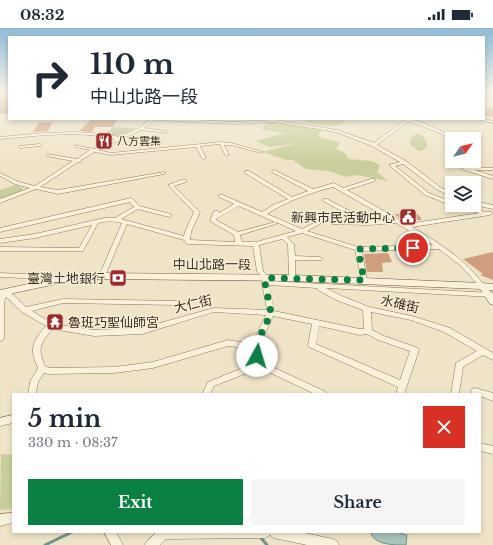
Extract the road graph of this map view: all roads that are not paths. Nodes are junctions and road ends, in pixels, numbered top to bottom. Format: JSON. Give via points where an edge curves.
{"nodes":[{"id":1,"x":152,"y":120,"type":"edge"},
{"id":2,"x":174,"y":120,"type":"edge"},
{"id":3,"x":407,"y":120,"type":"edge"},
{"id":4,"x":410,"y":120,"type":"edge"},
{"id":5,"x":140,"y":128,"type":"junction"},
{"id":6,"x":166,"y":132,"type":"dead end"},
{"id":7,"x":46,"y":134,"type":"junction"},
{"id":8,"x":445,"y":134,"type":"edge"},
{"id":9,"x":0,"y":138,"type":"edge"},
{"id":10,"x":118,"y":138,"type":"junction"},
{"id":11,"x":221,"y":143,"type":"junction"},
{"id":12,"x":197,"y":145,"type":"junction"},
{"id":13,"x":77,"y":146,"type":"dead end"},
{"id":14,"x":374,"y":146,"type":"junction"},
{"id":15,"x":20,"y":147,"type":"dead end"},
{"id":16,"x":94,"y":150,"type":"junction"},
{"id":17,"x":261,"y":152,"type":"dead end"},
{"id":18,"x":49,"y":155,"type":"dead end"},
{"id":19,"x":227,"y":155,"type":"dead end"},
{"id":20,"x":204,"y":158,"type":"dead end"},
{"id":21,"x":79,"y":161,"type":"junction"},
{"id":22,"x":404,"y":162,"type":"junction"},
{"id":23,"x":466,"y":169,"type":"joint"},
{"id":24,"x":493,"y":169,"type":"edge"},
{"id":25,"x":274,"y":171,"type":"dead end"},
{"id":26,"x":247,"y":172,"type":"dead end"},
{"id":27,"x":164,"y":173,"type":"dead end"},
{"id":28,"x":0,"y":174,"type":"edge"},
{"id":29,"x":493,"y":178,"type":"edge"},
{"id":30,"x":373,"y":180,"type":"dead end"},
{"id":31,"x":184,"y":181,"type":"dead end"},
{"id":32,"x":35,"y":188,"type":"junction"},
{"id":33,"x":342,"y":190,"type":"junction"},
{"id":34,"x":312,"y":191,"type":"junction"},
{"id":35,"x":445,"y":192,"type":"edge"},
{"id":36,"x":220,"y":196,"type":"dead end"},
{"id":37,"x":292,"y":199,"type":"junction"},
{"id":38,"x":325,"y":200,"type":"dead end"},
{"id":39,"x":0,"y":201,"type":"edge"},
{"id":40,"x":445,"y":201,"type":"edge"},
{"id":41,"x":238,"y":204,"type":"junction"},
{"id":42,"x":481,"y":204,"type":"edge"},
{"id":43,"x":137,"y":207,"type":"junction"},
{"id":44,"x":493,"y":207,"type":"edge"},
{"id":45,"x":481,"y":212,"type":"edge"},
{"id":46,"x":262,"y":214,"type":"junction"},
{"id":47,"x":491,"y":214,"type":"edge"},
{"id":48,"x":169,"y":215,"type":"dead end"},
{"id":49,"x":116,"y":220,"type":"junction"},
{"id":50,"x":397,"y":221,"type":"junction"},
{"id":51,"x":96,"y":222,"type":"junction"},
{"id":52,"x":125,"y":222,"type":"junction"},
{"id":53,"x":274,"y":223,"type":"dead end"},
{"id":54,"x":318,"y":223,"type":"dead end"},
{"id":55,"x":333,"y":223,"type":"dead end"},
{"id":56,"x":368,"y":223,"type":"junction"},
{"id":57,"x":407,"y":226,"type":"junction"},
{"id":58,"x":0,"y":230,"type":"edge"},
{"id":59,"x":302,"y":230,"type":"junction"},
{"id":60,"x":237,"y":234,"type":"junction"},
{"id":61,"x":284,"y":237,"type":"junction"},
{"id":62,"x":0,"y":241,"type":"edge"},
{"id":63,"x":188,"y":241,"type":"junction"},
{"id":64,"x":239,"y":244,"type":"junction"},
{"id":65,"x":256,"y":244,"type":"junction"},
{"id":66,"x":440,"y":247,"type":"junction"},
{"id":67,"x":0,"y":249,"type":"edge"},
{"id":68,"x":358,"y":249,"type":"junction"},
{"id":69,"x":292,"y":258,"type":"junction"},
{"id":70,"x":320,"y":259,"type":"dead end"},
{"id":71,"x":0,"y":275,"type":"edge"},
{"id":72,"x":102,"y":276,"type":"junction"},
{"id":73,"x":70,"y":278,"type":"junction"},
{"id":74,"x":296,"y":278,"type":"junction"},
{"id":75,"x":364,"y":280,"type":"junction"},
{"id":76,"x":265,"y":281,"type":"junction"},
{"id":77,"x":482,"y":286,"type":"junction"},
{"id":78,"x":318,"y":287,"type":"junction"},
{"id":79,"x":2,"y":293,"type":"edge"},
{"id":80,"x":492,"y":295,"type":"edge"},
{"id":81,"x":177,"y":303,"type":"dead end"},
{"id":82,"x":367,"y":309,"type":"junction"},
{"id":83,"x":25,"y":310,"type":"junction"},
{"id":84,"x":271,"y":313,"type":"junction"},
{"id":85,"x":316,"y":323,"type":"junction"},
{"id":86,"x":51,"y":326,"type":"junction"},
{"id":87,"x":368,"y":331,"type":"junction"},
{"id":88,"x":0,"y":338,"type":"edge"},
{"id":89,"x":255,"y":347,"type":"junction"},
{"id":90,"x":483,"y":350,"type":"junction"},
{"id":91,"x":493,"y":357,"type":"edge"},
{"id":92,"x":260,"y":364,"type":"junction"},
{"id":93,"x":42,"y":368,"type":"junction"},
{"id":94,"x":403,"y":385,"type":"junction"},
{"id":95,"x":475,"y":391,"type":"dead end"},
{"id":96,"x":32,"y":393,"type":"edge"},
{"id":97,"x":206,"y":393,"type":"edge"},
{"id":98,"x":321,"y":393,"type":"edge"},
{"id":99,"x":400,"y":393,"type":"edge"},
{"id":100,"x":455,"y":393,"type":"edge"},
{"id":101,"x":480,"y":393,"type":"edge"},
{"id":102,"x":481,"y":393,"type":"edge"},
{"id":103,"x":493,"y":398,"type":"edge"},
{"id":104,"x":12,"y":419,"type":"edge"},
{"id":105,"x":0,"y":422,"type":"edge"},
{"id":106,"x":481,"y":447,"type":"edge"},
{"id":107,"x":493,"y":450,"type":"edge"},
{"id":108,"x":12,"y":518,"type":"edge"},
{"id":109,"x":0,"y":520,"type":"edge"},
{"id":110,"x":164,"y":533,"type":"edge"},
{"id":111,"x":279,"y":533,"type":"edge"},
{"id":112,"x":151,"y":545,"type":"edge"},
{"id":113,"x":333,"y":545,"type":"edge"}],
"edges":[{"from":1,"to":5,"type":"street"},
{"from":2,"to":14,"type":"street","via":[[234,123],[276,121],[337,131]]},
{"from":3,"to":14,"type":"street"},
{"from":4,"to":8,"type":"street"},
{"from":5,"to":6,"type":"street"},
{"from":5,"to":10,"type":"street"},
{"from":7,"to":9,"type":"street"},
{"from":7,"to":10,"type":"street","via":[[96,134]]},
{"from":7,"to":15,"type":"street","via":[[38,147]]},
{"from":10,"to":16,"type":"street"},
{"from":11,"to":12,"type":"street"},
{"from":11,"to":17,"type":"street"},
{"from":11,"to":19,"type":"street"},
{"from":12,"to":16,"type":"street","via":[[111,154]]},
{"from":12,"to":20,"type":"street"},
{"from":13,"to":16,"type":"street"},
{"from":14,"to":22,"type":"street"},
{"from":16,"to":21,"type":"street"},
{"from":18,"to":21,"type":"street"},
{"from":21,"to":32,"type":"street"},
{"from":22,"to":35,"type":"street"},
{"from":22,"to":40,"type":"street","via":[[391,165],[428,194]]},
{"from":23,"to":24,"type":"street"},
{"from":23,"to":29,"type":"street"},
{"from":25,"to":34,"type":"street"},
{"from":26,"to":37,"type":"street"},
{"from":27,"to":32,"type":"street","via":[[67,191]]},
{"from":28,"to":32,"type":"street","via":[[17,183]]},
{"from":30,"to":33,"type":"street"},
{"from":31,"to":63,"type":"street","via":[[171,185],[197,212],[188,232]]},
{"from":32,"to":39,"type":"street"},
{"from":33,"to":34,"type":"street","via":[[334,185]]},
{"from":33,"to":50,"type":"street"},
{"from":34,"to":37,"type":"street"},
{"from":36,"to":41,"type":"street"},
{"from":37,"to":46,"type":"street"},
{"from":38,"to":56,"type":"street"},
{"from":41,"to":46,"type":"street"},
{"from":41,"to":60,"type":"street","via":[[215,215],[213,221]]},
{"from":42,"to":44,"type":"street"},
{"from":43,"to":48,"type":"street"},
{"from":43,"to":49,"type":"street"},
{"from":43,"to":58,"type":"street","via":[[132,200]]},
{"from":45,"to":47,"type":"street"},
{"from":46,"to":59,"type":"street"},
{"from":47,"to":57,"type":"street"},
{"from":49,"to":51,"type":"street"},
{"from":49,"to":52,"type":"street"},
{"from":50,"to":56,"type":"street"},
{"from":50,"to":57,"type":"street"},
{"from":51,"to":62,"type":"street"},
{"from":51,"to":67,"type":"street","via":[[81,250]]},
{"from":52,"to":63,"type":"street"},
{"from":52,"to":72,"type":"street"},
{"from":53,"to":60,"type":"street"},
{"from":54,"to":59,"type":"street"},
{"from":55,"to":56,"type":"street"},
{"from":57,"to":66,"type":"street"},
{"from":59,"to":61,"type":"street"},
{"from":59,"to":68,"type":"street"},
{"from":60,"to":64,"type":"street"},
{"from":61,"to":65,"type":"street"},
{"from":61,"to":69,"type":"street","via":[[291,244]]},
{"from":63,"to":64,"type":"street"},
{"from":64,"to":65,"type":"street"},
{"from":65,"to":76,"type":"street","via":[[260,271]]},
{"from":66,"to":68,"type":"street"},
{"from":66,"to":77,"type":"street","via":[[475,274]]},
{"from":68,"to":75,"type":"street"},
{"from":69,"to":70,"type":"street"},
{"from":69,"to":74,"type":"street"},
{"from":71,"to":73,"type":"street"},
{"from":72,"to":73,"type":"main road","name":"中山北路一段"},
{"from":72,"to":76,"type":"main road","name":"中山北路一段"},
{"from":73,"to":79,"type":"main road","name":"中山北路一段"},
{"from":74,"to":75,"type":"main road","name":"中山北路一段"},
{"from":74,"to":76,"type":"main road","name":"中山北路一段"},
{"from":74,"to":78,"type":"street","name":"水碓街"},
{"from":75,"to":77,"type":"main road","name":"中山北路一段"},
{"from":76,"to":78,"type":"street"},
{"from":76,"to":84,"type":"street"},
{"from":77,"to":80,"type":"main road"},
{"from":78,"to":80,"type":"street"},
{"from":78,"to":82,"type":"street","name":"水碓街"},
{"from":79,"to":83,"type":"street","name":"大仁街"},
{"from":79,"to":88,"type":"street"},
{"from":81,"to":83,"type":"street","via":[[63,300]]},
{"from":82,"to":87,"type":"street"},
{"from":82,"to":90,"type":"street","name":"水碓街","via":[[412,318],[447,330]]},
{"from":83,"to":86,"type":"street","name":"大仁街"},
{"from":84,"to":85,"type":"street","name":"大仁街"},
{"from":84,"to":86,"type":"street","name":"大仁街","via":[[214,310],[142,331],[94,333]]},
{"from":84,"to":89,"type":"street"},
{"from":85,"to":87,"type":"street","name":"大仁街","via":[[360,332]]},
{"from":85,"to":94,"type":"street","via":[[312,345]]},
{"from":86,"to":93,"type":"street","via":[[35,346]]},
{"from":87,"to":94,"type":"street","via":[[415,350]]},
{"from":89,"to":92,"type":"street"},
{"from":89,"to":93,"type":"street","via":[[228,343],[153,365],[114,370],[48,371]]},
{"from":90,"to":91,"type":"street","name":"水碓街"},
{"from":90,"to":100,"type":"street","via":[[459,365]]},
{"from":92,"to":97,"type":"street","via":[[211,384]]},
{"from":92,"to":98,"type":"street"},
{"from":93,"to":96,"type":"street","via":[[34,382]]},
{"from":94,"to":99,"type":"street"},
{"from":95,"to":101,"type":"street"},
{"from":102,"to":103,"type":"street"},
{"from":104,"to":105,"type":"street"},
{"from":106,"to":107,"type":"street"},
{"from":108,"to":109,"type":"street"},
{"from":110,"to":112,"type":"street"},
{"from":111,"to":113,"type":"street"}]}
